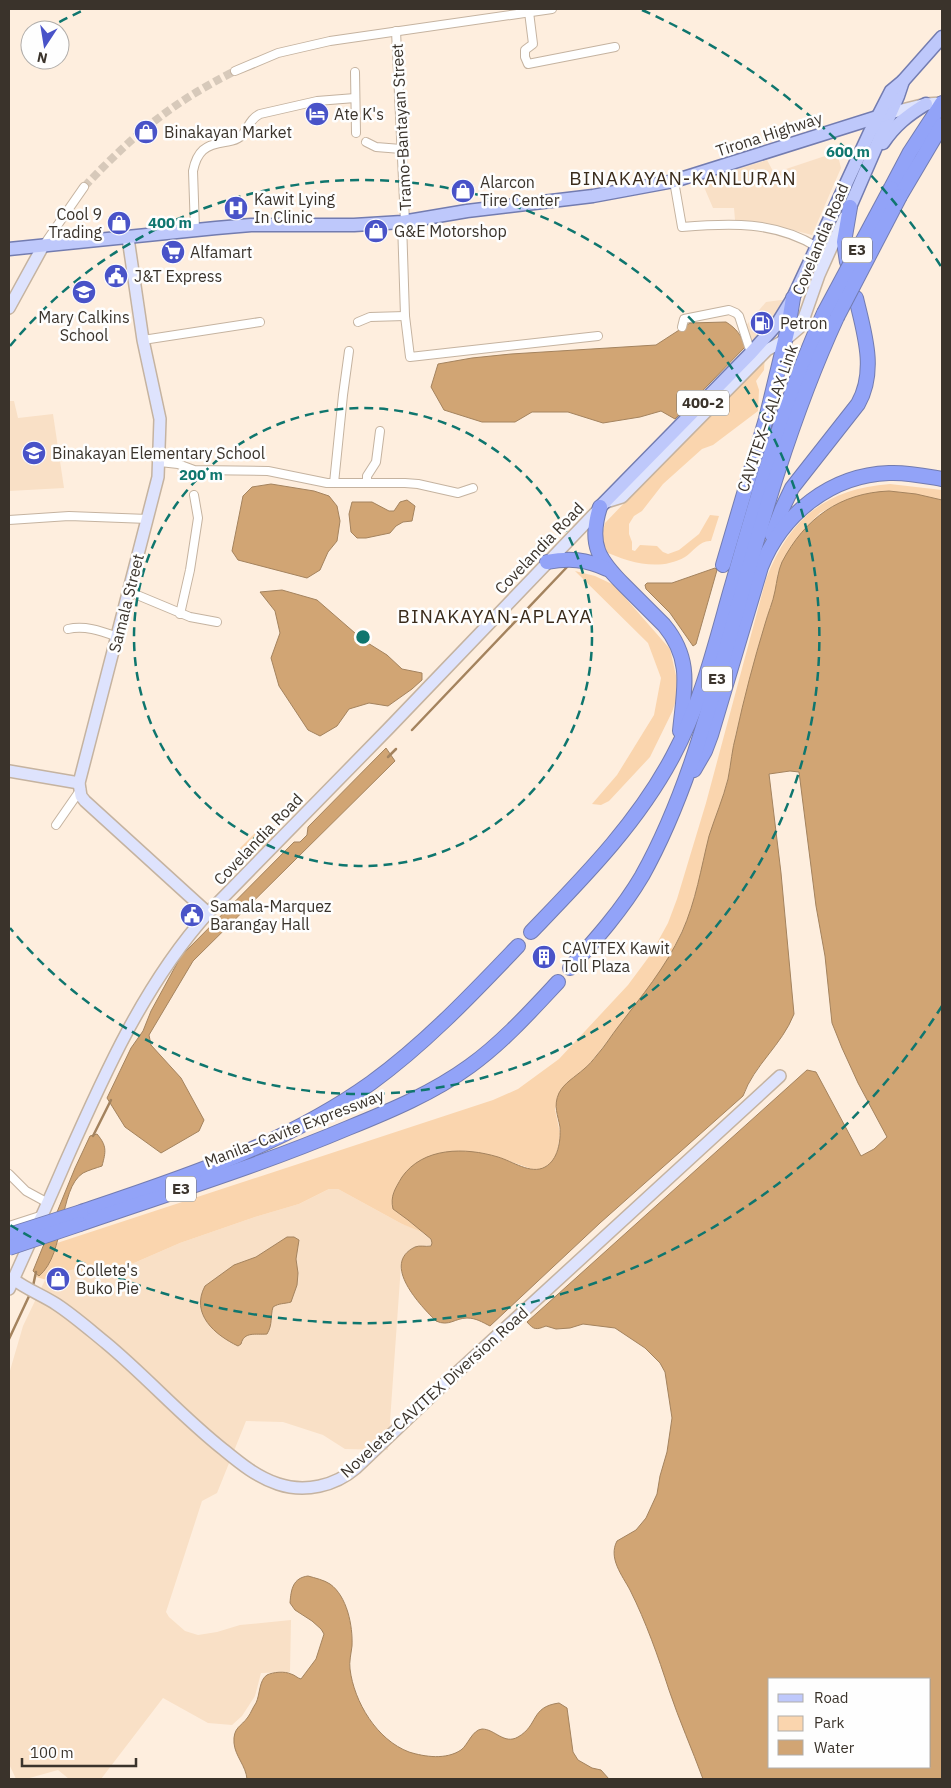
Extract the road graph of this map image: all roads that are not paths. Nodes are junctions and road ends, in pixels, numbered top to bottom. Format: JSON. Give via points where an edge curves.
{"nodes":[{"id":1,"x":552,"y":9,"type":"edge"},
{"id":2,"x":529,"y":12,"type":"junction"},
{"id":3,"x":396,"y":31,"type":"junction"},
{"id":4,"x":942,"y":37,"type":"edge"},
{"id":5,"x":615,"y":47,"type":"dead end"},
{"id":6,"x":235,"y":71,"type":"tunnel mouth"},
{"id":7,"x":355,"y":72,"type":"dead end"},
{"id":8,"x":903,"y":81,"type":"junction"},
{"id":9,"x":355,"y":98,"type":"junction"},
{"id":10,"x":942,"y":103,"type":"edge"},
{"id":11,"x":926,"y":104,"type":"junction"},
{"id":12,"x":890,"y":113,"type":"junction"},
{"id":13,"x":877,"y":116,"type":"junction"},
{"id":14,"x":937,"y":122,"type":"edge"},
{"id":15,"x":356,"y":132,"type":"dead end"},
{"id":16,"x":366,"y":142,"type":"dead end"},
{"id":17,"x":401,"y":149,"type":"junction"},
{"id":18,"x":868,"y":166,"type":"junction"},
{"id":19,"x":674,"y":181,"type":"junction"},
{"id":20,"x":84,"y":187,"type":"tunnel mouth"},
{"id":21,"x":850,"y":207,"type":"junction"},
{"id":22,"x":403,"y":222,"type":"junction"},
{"id":23,"x":195,"y":230,"type":"junction"},
{"id":24,"x":128,"y":238,"type":"junction"},
{"id":25,"x":43,"y":246,"type":"junction"},
{"id":26,"x":817,"y":247,"type":"junction"},
{"id":27,"x":9,"y":249,"type":"edge"},
{"id":28,"x":847,"y":262,"type":"dead end"},
{"id":29,"x":793,"y":298,"type":"junction"},
{"id":30,"x":856,"y":298,"type":"dead end"},
{"id":31,"x":9,"y":308,"type":"edge"},
{"id":32,"x":405,"y":316,"type":"junction"},
{"id":33,"x":260,"y":322,"type":"dead end"},
{"id":34,"x":358,"y":322,"type":"dead end"},
{"id":35,"x":682,"y":327,"type":"dead end"},
{"id":36,"x":598,"y":336,"type":"dead end"},
{"id":37,"x":143,"y":340,"type":"junction"},
{"id":38,"x":785,"y":340,"type":"junction"},
{"id":39,"x":349,"y":351,"type":"dead end"},
{"id":40,"x":751,"y":353,"type":"junction"},
{"id":41,"x":380,"y":431,"type":"dead end"},
{"id":42,"x":160,"y":462,"type":"junction"},
{"id":43,"x":942,"y":479,"type":"edge"},
{"id":44,"x":334,"y":483,"type":"junction"},
{"id":45,"x":367,"y":483,"type":"junction"},
{"id":46,"x":473,"y":488,"type":"dead end"},
{"id":47,"x":194,"y":495,"type":"dead end"},
{"id":48,"x":603,"y":505,"type":"junction"},
{"id":49,"x":148,"y":519,"type":"junction"},
{"id":50,"x":9,"y":520,"type":"edge"},
{"id":51,"x":765,"y":557,"type":"junction"},
{"id":52,"x":547,"y":562,"type":"junction"},
{"id":53,"x":723,"y":565,"type":"dead end"},
{"id":54,"x":743,"y":567,"type":"junction"},
{"id":55,"x":607,"y":569,"type":"junction"},
{"id":56,"x":130,"y":592,"type":"junction"},
{"id":57,"x":180,"y":614,"type":"junction"},
{"id":58,"x":217,"y":622,"type":"dead end"},
{"id":59,"x":68,"y":629,"type":"dead end"},
{"id":60,"x":118,"y":637,"type":"junction"},
{"id":61,"x":678,"y":746,"type":"junction"},
{"id":62,"x":9,"y":771,"type":"edge"},
{"id":63,"x":80,"y":786,"type":"junction"},
{"id":64,"x":683,"y":788,"type":"junction"},
{"id":65,"x":56,"y":825,"type":"dead end"},
{"id":66,"x":208,"y":913,"type":"junction"},
{"id":67,"x":531,"y":932,"type":"dead end"},
{"id":68,"x":518,"y":946,"type":"dead end"},
{"id":69,"x":570,"y":968,"type":"dead end"},
{"id":70,"x":558,"y":982,"type":"dead end"},
{"id":71,"x":780,"y":1076,"type":"dead end"},
{"id":72,"x":9,"y":1174,"type":"edge"},
{"id":73,"x":48,"y":1203,"type":"junction"},
{"id":74,"x":43,"y":1215,"type":"junction"},
{"id":75,"x":81,"y":1218,"type":"junction"},
{"id":76,"x":9,"y":1226,"type":"edge"},
{"id":77,"x":9,"y":1235,"type":"edge"},
{"id":78,"x":9,"y":1248,"type":"edge"},
{"id":79,"x":14,"y":1284,"type":"edge"}],
"edges":[{"from":1,"to":2,"type":"street"},
{"from":2,"to":3,"type":"street"},
{"from":2,"to":5,"type":"street","via":[[533,44],[525,50],[528,64]]},
{"from":3,"to":6,"type":"street","via":[[305,46]]},
{"from":3,"to":17,"type":"street","name":"Tramo-Bantayan Street"},
{"from":4,"to":8,"type":"main road","name":"Covelandia Road"},
{"from":7,"to":9,"type":"street"},
{"from":8,"to":12,"type":"main road","name":"Covelandia Road"},
{"from":8,"to":13,"type":"main road","name":"Covelandia Road","via":[[891,91]]},
{"from":9,"to":15,"type":"street"},
{"from":9,"to":23,"type":"street","via":[[317,101],[260,114],[236,140],[212,144],[201,150],[193,171]]},
{"from":10,"to":11,"type":"main road","name":"Tirona Highway"},
{"from":10,"to":14,"type":"highway","name":"CAVITEX–CALAX Link","number":"E3"},
{"from":11,"to":12,"type":"main road","name":"Tirona Highway"},
{"from":11,"to":18,"type":"main road","number":"400-2","via":[[896,126]]},
{"from":12,"to":13,"type":"main road","name":"Tirona Highway"},
{"from":12,"to":18,"type":"main road","name":"Covelandia Road","number":"400-2"},
{"from":13,"to":19,"type":"main road","name":"Tirona Highway"},
{"from":13,"to":26,"type":"main road","name":"Covelandia Road","number":"400-2"},
{"from":14,"to":54,"type":"highway","name":"CAVITEX–CALAX Link","number":"E3","bridge":true,"via":[[830,315],[815,368]]},
{"from":16,"to":17,"type":"street","via":[[376,147]]},
{"from":17,"to":22,"type":"street","name":"Tramo-Bantayan Street"},
{"from":18,"to":21,"type":"main road","name":"Covelandia Road","number":"400-2"},
{"from":19,"to":22,"type":"main road","name":"Tirona Highway","via":[[594,196]]},
{"from":19,"to":26,"type":"street","via":[[682,226],[717,224],[781,230]]},
{"from":20,"to":25,"type":"street"},
{"from":21,"to":28,"type":"highway","via":[[844,242]]},
{"from":21,"to":38,"type":"main road","name":"Covelandia Road","number":"400-2","via":[[802,322]]},
{"from":22,"to":23,"type":"main road","name":"Tirona Highway"},
{"from":22,"to":32,"type":"street","name":"Tramo-Bantayan Street"},
{"from":23,"to":24,"type":"main road","name":"Tirona Highway"},
{"from":24,"to":25,"type":"main road","name":"Tirona Highway"},
{"from":24,"to":37,"type":"main road","name":"Samala Street"},
{"from":25,"to":27,"type":"main road","name":"Tirona Highway"},
{"from":25,"to":31,"type":"main road"},
{"from":26,"to":29,"type":"main road","name":"Covelandia Road","number":"400-2"},
{"from":29,"to":38,"type":"highway"},
{"from":29,"to":40,"type":"main road","name":"Covelandia Road","number":"400-2","via":[[777,324]]},
{"from":30,"to":51,"type":"highway","via":[[868,356],[865,389],[858,404],[792,488]]},
{"from":32,"to":34,"type":"street","via":[[370,317]]},
{"from":32,"to":36,"type":"street","name":"Tramo-Bantayan Street","via":[[411,357]]},
{"from":33,"to":37,"type":"street"},
{"from":35,"to":40,"type":"street","via":[[684,319],[729,310],[736,312]]},
{"from":37,"to":42,"type":"main road","name":"Samala Street","via":[[160,419]]},
{"from":38,"to":48,"type":"main road","name":"Covelandia Road","number":"400-2","via":[[767,350],[622,498]]},
{"from":38,"to":53,"type":"highway","via":[[764,427]]},
{"from":39,"to":44,"type":"street"},
{"from":40,"to":48,"type":"main road","name":"Covelandia Road","number":"400-2"},
{"from":41,"to":45,"type":"street","via":[[379,451]]},
{"from":42,"to":44,"type":"street","via":[[194,470],[268,471]]},
{"from":42,"to":49,"type":"main road","name":"Samala Street"},
{"from":43,"to":51,"type":"highway","via":[[888,473],[840,484],[817,496],[796,513],[775,538]]},
{"from":44,"to":45,"type":"street"},
{"from":45,"to":46,"type":"street","via":[[418,484],[458,493]]},
{"from":47,"to":57,"type":"street","via":[[198,518]]},
{"from":48,"to":52,"type":"main road","name":"Covelandia Road","number":"400-2"},
{"from":48,"to":55,"type":"highway","via":[[594,536],[597,551]]},
{"from":49,"to":50,"type":"street","via":[[69,516]]},
{"from":49,"to":56,"type":"main road","name":"Samala Street"},
{"from":51,"to":64,"type":"highway","via":[[711,735],[701,760]]},
{"from":52,"to":55,"type":"highway","via":[[580,559]]},
{"from":52,"to":66,"type":"main road","name":"Covelandia Road","number":"400-2"},
{"from":54,"to":61,"type":"highway","number":"E3"},
{"from":54,"to":64,"type":"highway","number":"E3","via":[[720,667]]},
{"from":55,"to":61,"type":"highway","via":[[664,625],[680,650],[685,670],[685,691]]},
{"from":56,"to":57,"type":"street"},
{"from":56,"to":60,"type":"main road","name":"Samala Street"},
{"from":57,"to":58,"type":"street"},
{"from":59,"to":60,"type":"street","via":[[86,627]]},
{"from":60,"to":63,"type":"main road","name":"Samala Street"},
{"from":61,"to":67,"type":"highway","number":"E3","via":[[656,785],[623,831]]},
{"from":62,"to":63,"type":"main road"},
{"from":63,"to":65,"type":"street"},
{"from":63,"to":66,"type":"main road","via":[[85,801]]},
{"from":64,"to":69,"type":"highway","number":"E3","via":[[668,826],[634,889],[607,927]]},
{"from":66,"to":73,"type":"main road","name":"Covelandia Road","number":"400-2","via":[[156,981],[112,1060]]},
{"from":68,"to":75,"type":"highway","name":"Manila–Cavite Expressway","number":"E3","via":[[457,1010],[411,1051],[334,1107],[237,1156]]},
{"from":70,"to":75,"type":"highway","name":"Manila–Cavite Expressway","number":"E3","via":[[481,1058],[407,1102],[282,1155]]},
{"from":71,"to":79,"type":"main road","name":"Noveleta-CAVITEX Diversion Road","via":[[356,1468],[344,1478],[330,1483],[289,1487],[246,1467],[204,1434],[70,1314],[38,1293]]},
{"from":72,"to":73,"type":"street","via":[[26,1191]]},
{"from":73,"to":74,"type":"main road","name":"Covelandia Road","number":"400-2"},
{"from":74,"to":76,"type":"street"},
{"from":74,"to":79,"type":"main road","name":"Covelandia Road","number":"400-2"},
{"from":75,"to":77,"type":"highway","name":"Manila–Cavite Expressway","number":"E3","bridge":true},
{"from":75,"to":78,"type":"highway","name":"Manila–Cavite Expressway","number":"E3","bridge":true}]}
